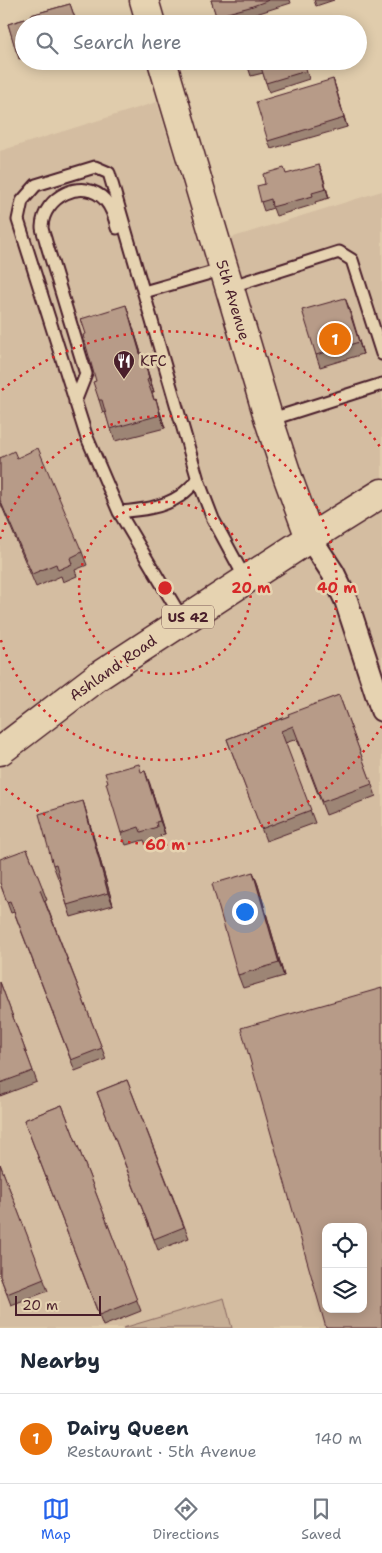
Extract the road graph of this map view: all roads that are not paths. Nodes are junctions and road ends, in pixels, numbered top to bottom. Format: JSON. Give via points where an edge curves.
{"nodes":[{"id":1,"x":144,"y":0,"type":"edge"},
{"id":2,"x":148,"y":15,"type":"edge"},
{"id":3,"x":165,"y":70,"type":"edge"},
{"id":4,"x":226,"y":278,"type":"junction"},
{"id":5,"x":144,"y":292,"type":"junction"},
{"id":6,"x":382,"y":354,"type":"edge"},
{"id":7,"x":163,"y":358,"type":"junction"},
{"id":8,"x":382,"y":384,"type":"edge"},
{"id":9,"x":76,"y":402,"type":"junction"},
{"id":10,"x":269,"y":420,"type":"junction"},
{"id":11,"x":198,"y":480,"type":"junction"},
{"id":12,"x":382,"y":493,"type":"edge"},
{"id":13,"x":119,"y":512,"type":"junction"},
{"id":14,"x":310,"y":538,"type":"junction"},
{"id":15,"x":246,"y":580,"type":"junction"},
{"id":16,"x":183,"y":620,"type":"junction"},
{"id":17,"x":382,"y":710,"type":"edge"},
{"id":18,"x":0,"y":751,"type":"edge"}],
"edges":[{"from":1,"to":2,"type":"street"},
{"from":3,"to":4,"type":"street","name":"5th Avenue"},
{"from":4,"to":5,"type":"lane"},
{"from":4,"to":6,"type":"lane","via":[[339,252],[352,260]]},
{"from":4,"to":10,"type":"street","name":"5th Avenue"},
{"from":5,"to":7,"type":"lane"},
{"from":5,"to":9,"type":"lane","via":[[109,172],[95,167],[36,185],[22,201],[18,220]]},
{"from":7,"to":9,"type":"lane","via":[[150,340],[114,215],[104,199],[82,189],[57,197],[50,204],[42,227],[86,374]]},
{"from":7,"to":11,"type":"lane"},
{"from":8,"to":10,"type":"lane"},
{"from":9,"to":13,"type":"lane","via":[[86,435]]},
{"from":10,"to":14,"type":"street","name":"5th Avenue"},
{"from":11,"to":13,"type":"lane","via":[[181,496],[164,505]]},
{"from":11,"to":15,"type":"lane","via":[[213,519]]},
{"from":12,"to":14,"type":"street","name":"Ashland Road","number":"US 42"},
{"from":13,"to":16,"type":"lane"},
{"from":14,"to":15,"type":"street","name":"Ashland Road","number":"US 42"},
{"from":14,"to":17,"type":"street","via":[[346,600]]},
{"from":15,"to":16,"type":"street","name":"Ashland Road","number":"US 42"},
{"from":16,"to":18,"type":"street","name":"Ashland Road","number":"US 42","via":[[97,678]]}]}
